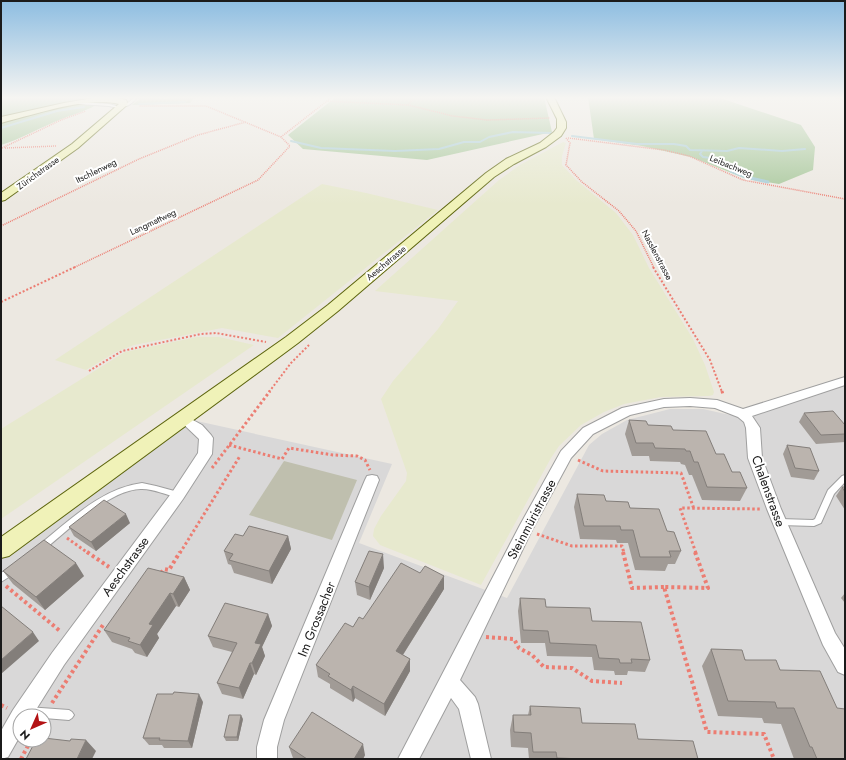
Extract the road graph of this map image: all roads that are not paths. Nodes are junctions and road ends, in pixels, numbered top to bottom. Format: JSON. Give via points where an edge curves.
{"nodes":[{"id":1,"x":88,"y":132,"type":"edge"},
{"id":2,"x":562,"y":132,"type":"edge"},
{"id":3,"x":1,"y":198,"type":"edge"},
{"id":4,"x":845,"y":381,"type":"edge"},
{"id":5,"x":743,"y":414,"type":"junction"},
{"id":6,"x":184,"y":419,"type":"junction"},
{"id":7,"x":845,"y":478,"type":"edge"},
{"id":8,"x":372,"y":480,"type":"road end"},
{"id":9,"x":178,"y":495,"type":"junction"},
{"id":10,"x":776,"y":516,"type":"junction"},
{"id":11,"x":1,"y":549,"type":"edge"},
{"id":12,"x":36,"y":551,"type":"edge"},
{"id":13,"x":19,"y":565,"type":"edge"},
{"id":14,"x":1,"y":578,"type":"edge"},
{"id":15,"x":845,"y":666,"type":"edge"},
{"id":16,"x":449,"y":682,"type":"junction"},
{"id":17,"x":17,"y":708,"type":"edge"},
{"id":18,"x":52,"y":714,"type":"edge"},
{"id":19,"x":69,"y":715,"type":"dead end"},
{"id":20,"x":12,"y":717,"type":"edge"},
{"id":21,"x":1,"y":750,"type":"edge"},
{"id":22,"x":267,"y":759,"type":"edge"},
{"id":23,"x":408,"y":759,"type":"edge"},
{"id":24,"x":481,"y":759,"type":"edge"}],
"edges":[{"from":1,"to":3,"type":"main road","name":"Zürichstrasse","via":[[74,146]]},
{"from":2,"to":6,"type":"main road","name":"Aeschstrasse","via":[[561,136],[511,160],[490,175],[333,308]]},
{"from":4,"to":5,"type":"street"},
{"from":5,"to":10,"type":"street","name":"Chalenstrasse","via":[[753,428],[755,458]]},
{"from":5,"to":16,"type":"street","name":"Steinmüristrasse","via":[[717,404],[664,403],[626,410],[588,431],[566,455],[525,529]]},
{"from":6,"to":9,"type":"street","name":"Aeschstrasse","via":[[198,428],[206,438],[204,454]]},
{"from":6,"to":11,"type":"main road","name":"Aeschstrasse"},
{"from":7,"to":10,"type":"lane","via":[[831,492],[818,521],[814,523]]},
{"from":8,"to":22,"type":"street","name":"Im Grossacher","via":[[274,720],[267,747]]},
{"from":9,"to":12,"type":"lane","via":[[142,486],[127,488],[109,495]]},
{"from":9,"to":17,"type":"street","name":"Aeschstrasse","via":[[58,659]]},
{"from":10,"to":15,"type":"street","name":"Chalenstrasse","via":[[829,639]]},
{"from":13,"to":14,"type":"lane"},
{"from":16,"to":23,"type":"street","name":"Steinmüristrasse"},
{"from":16,"to":24,"type":"street","via":[[468,704]]},
{"from":18,"to":19,"type":"lane"},
{"from":20,"to":21,"type":"street","name":"Aeschstrasse"}]}
